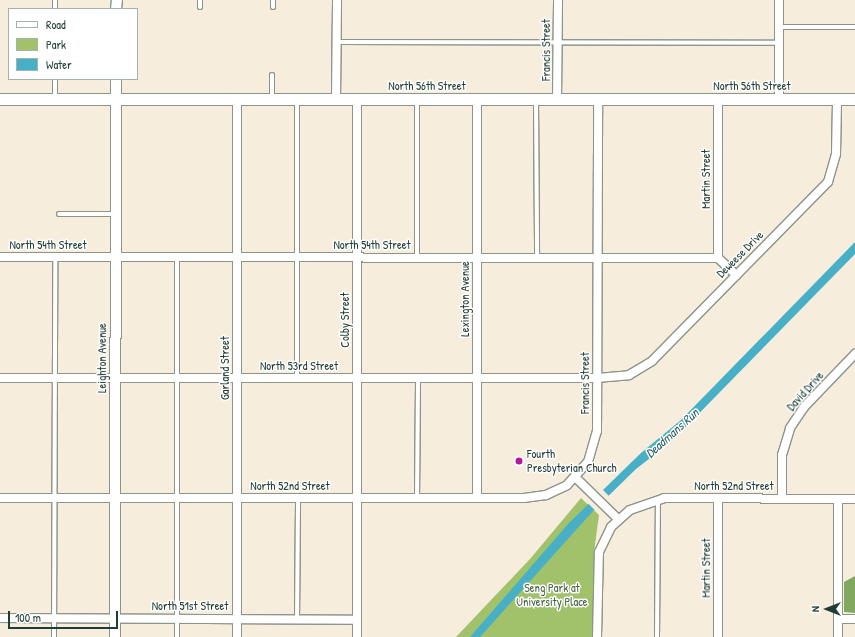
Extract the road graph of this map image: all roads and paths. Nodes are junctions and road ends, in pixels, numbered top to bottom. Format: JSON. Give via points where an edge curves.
{"nodes":[{"id":1,"x":200,"y":0,"type":"edge"},
{"id":2,"x":272,"y":0,"type":"edge"},
{"id":3,"x":337,"y":0,"type":"edge"},
{"id":4,"x":558,"y":0,"type":"edge"},
{"id":5,"x":779,"y":0,"type":"edge"},
{"id":6,"x":200,"y":7,"type":"dead end"},
{"id":7,"x":272,"y":7,"type":"dead end"},
{"id":8,"x":779,"y":27,"type":"junction"},
{"id":9,"x":855,"y":27,"type":"edge"},
{"id":10,"x":337,"y":42,"type":"junction"},
{"id":11,"x":558,"y":43,"type":"junction"},
{"id":12,"x":779,"y":43,"type":"junction"},
{"id":13,"x":272,"y":75,"type":"dead end"},
{"id":14,"x":55,"y":80,"type":"edge"},
{"id":15,"x":116,"y":80,"type":"edge"},
{"id":16,"x":0,"y":99,"type":"edge"},
{"id":17,"x":55,"y":99,"type":"junction"},
{"id":18,"x":116,"y":99,"type":"junction"},
{"id":19,"x":237,"y":99,"type":"junction"},
{"id":20,"x":272,"y":99,"type":"junction"},
{"id":21,"x":297,"y":99,"type":"junction"},
{"id":22,"x":336,"y":99,"type":"junction"},
{"id":23,"x":357,"y":99,"type":"junction"},
{"id":24,"x":417,"y":99,"type":"junction"},
{"id":25,"x":477,"y":99,"type":"junction"},
{"id":26,"x":536,"y":99,"type":"junction"},
{"id":27,"x":557,"y":99,"type":"junction"},
{"id":28,"x":598,"y":99,"type":"junction"},
{"id":29,"x":718,"y":99,"type":"junction"},
{"id":30,"x":779,"y":99,"type":"junction"},
{"id":31,"x":855,"y":99,"type":"edge"},
{"id":32,"x":837,"y":100,"type":"junction"},
{"id":33,"x":59,"y":214,"type":"dead end"},
{"id":34,"x":116,"y":214,"type":"junction"},
{"id":35,"x":0,"y":257,"type":"edge"},
{"id":36,"x":55,"y":257,"type":"junction"},
{"id":37,"x":177,"y":257,"type":"junction"},
{"id":38,"x":237,"y":257,"type":"junction"},
{"id":39,"x":357,"y":257,"type":"junction"},
{"id":40,"x":417,"y":257,"type":"junction"},
{"id":41,"x":477,"y":257,"type":"junction"},
{"id":42,"x":537,"y":257,"type":"junction"},
{"id":43,"x":115,"y":258,"type":"junction"},
{"id":44,"x":298,"y":258,"type":"junction"},
{"id":45,"x":597,"y":258,"type":"junction"},
{"id":46,"x":718,"y":258,"type":"junction"},
{"id":47,"x":736,"y":275,"type":"junction"},
{"id":48,"x":855,"y":354,"type":"edge"},
{"id":49,"x":418,"y":377,"type":"junction"},
{"id":50,"x":0,"y":378,"type":"edge"},
{"id":51,"x":55,"y":378,"type":"junction"},
{"id":52,"x":115,"y":378,"type":"junction"},
{"id":53,"x":176,"y":378,"type":"junction"},
{"id":54,"x":237,"y":378,"type":"junction"},
{"id":55,"x":297,"y":378,"type":"junction"},
{"id":56,"x":357,"y":378,"type":"junction"},
{"id":57,"x":477,"y":378,"type":"junction"},
{"id":58,"x":597,"y":378,"type":"junction"},
{"id":59,"x":576,"y":478,"type":"junction"},
{"id":60,"x":0,"y":498,"type":"edge"},
{"id":61,"x":54,"y":498,"type":"junction"},
{"id":62,"x":115,"y":498,"type":"junction"},
{"id":63,"x":176,"y":498,"type":"junction"},
{"id":64,"x":237,"y":498,"type":"junction"},
{"id":65,"x":298,"y":498,"type":"junction"},
{"id":66,"x":357,"y":498,"type":"junction"},
{"id":67,"x":417,"y":498,"type":"junction"},
{"id":68,"x":477,"y":498,"type":"junction"},
{"id":69,"x":718,"y":498,"type":"junction"},
{"id":70,"x":782,"y":498,"type":"junction"},
{"id":71,"x":658,"y":499,"type":"junction"},
{"id":72,"x":838,"y":499,"type":"junction"},
{"id":73,"x":855,"y":499,"type":"edge"},
{"id":74,"x":618,"y":519,"type":"junction"},
{"id":75,"x":0,"y":618,"type":"edge"},
{"id":76,"x":54,"y":618,"type":"junction"},
{"id":77,"x":177,"y":618,"type":"junction"},
{"id":78,"x":237,"y":618,"type":"junction"},
{"id":79,"x":115,"y":619,"type":"junction"},
{"id":80,"x":297,"y":619,"type":"junction"},
{"id":81,"x":838,"y":619,"type":"junction"},
{"id":82,"x":855,"y":619,"type":"edge"},
{"id":83,"x":357,"y":620,"type":"junction"},
{"id":84,"x":54,"y":637,"type":"edge"},
{"id":85,"x":115,"y":637,"type":"edge"},
{"id":86,"x":177,"y":637,"type":"edge"},
{"id":87,"x":237,"y":637,"type":"edge"},
{"id":88,"x":357,"y":637,"type":"edge"},
{"id":89,"x":597,"y":637,"type":"edge"},
{"id":90,"x":658,"y":637,"type":"edge"},
{"id":91,"x":718,"y":637,"type":"edge"},
{"id":92,"x":838,"y":637,"type":"edge"}],
"edges":[{"from":1,"to":6,"type":"lane"},
{"from":2,"to":7,"type":"lane"},
{"from":3,"to":10,"type":"street"},
{"from":4,"to":11,"type":"street","name":"Francis Street"},
{"from":5,"to":8,"type":"street"},
{"from":8,"to":9,"type":"lane"},
{"from":8,"to":12,"type":"street"},
{"from":10,"to":11,"type":"lane"},
{"from":10,"to":22,"type":"street"},
{"from":11,"to":12,"type":"lane"},
{"from":11,"to":27,"type":"street","name":"Francis Street"},
{"from":12,"to":30,"type":"street"},
{"from":13,"to":20,"type":"lane"},
{"from":14,"to":17,"type":"lane"},
{"from":15,"to":18,"type":"street","name":"Leighton Avenue"},
{"from":16,"to":17,"type":"main road","name":"North 56th Street"},
{"from":17,"to":18,"type":"main road","name":"North 56th Street"},
{"from":18,"to":19,"type":"main road","name":"North 56th Street"},
{"from":18,"to":34,"type":"street","name":"Leighton Avenue"},
{"from":19,"to":20,"type":"main road","name":"North 56th Street"},
{"from":19,"to":38,"type":"street","name":"Garland Street"},
{"from":20,"to":21,"type":"main road","name":"North 56th Street"},
{"from":21,"to":22,"type":"main road","name":"North 56th Street"},
{"from":21,"to":44,"type":"lane"},
{"from":22,"to":23,"type":"main road","name":"North 56th Street"},
{"from":23,"to":24,"type":"main road","name":"North 56th Street"},
{"from":23,"to":39,"type":"street","name":"Colby Street"},
{"from":24,"to":25,"type":"main road","name":"North 56th Street"},
{"from":24,"to":40,"type":"lane"},
{"from":25,"to":26,"type":"main road","name":"North 56th Street"},
{"from":25,"to":41,"type":"street","name":"Lexington Avenue"},
{"from":26,"to":27,"type":"main road","name":"North 56th Street"},
{"from":26,"to":42,"type":"lane"},
{"from":27,"to":28,"type":"main road","name":"North 56th Street"},
{"from":28,"to":29,"type":"main road","name":"North 56th Street"},
{"from":28,"to":45,"type":"street","name":"Francis Street"},
{"from":29,"to":30,"type":"main road","name":"North 56th Street"},
{"from":29,"to":46,"type":"street","name":"Martin Street"},
{"from":30,"to":32,"type":"main road","name":"North 56th Street"},
{"from":31,"to":32,"type":"main road","name":"North 56th Street"},
{"from":32,"to":47,"type":"street","name":"Deweese Drive","via":[[836,154],[828,182]]},
{"from":33,"to":34,"type":"lane"},
{"from":34,"to":43,"type":"street","name":"Leighton Avenue"},
{"from":35,"to":36,"type":"street","name":"North 54th Street"},
{"from":36,"to":43,"type":"street","name":"North 54th Street"},
{"from":36,"to":51,"type":"lane"},
{"from":37,"to":38,"type":"street","name":"North 54th Street"},
{"from":37,"to":43,"type":"street","name":"North 54th Street"},
{"from":37,"to":53,"type":"lane"},
{"from":38,"to":44,"type":"street","name":"North 54th Street"},
{"from":38,"to":54,"type":"street","name":"Garland Street"},
{"from":39,"to":40,"type":"street","name":"North 54th Street"},
{"from":39,"to":44,"type":"street","name":"North 54th Street"},
{"from":39,"to":56,"type":"street","name":"Colby Street"},
{"from":40,"to":41,"type":"street","name":"North 54th Street"},
{"from":41,"to":42,"type":"street","name":"North 54th Street"},
{"from":41,"to":57,"type":"street","name":"Lexington Avenue"},
{"from":42,"to":45,"type":"street","name":"North 54th Street"},
{"from":43,"to":52,"type":"street","name":"Leighton Avenue"},
{"from":44,"to":55,"type":"lane"},
{"from":45,"to":46,"type":"street","name":"North 54th Street"},
{"from":45,"to":58,"type":"street","name":"Francis Street"},
{"from":46,"to":47,"type":"street"},
{"from":47,"to":58,"type":"street","name":"Deweese Drive","via":[[648,365],[625,376]]},
{"from":48,"to":70,"type":"street","name":"David Drive","via":[[804,407],[790,428],[782,455]]},
{"from":49,"to":56,"type":"street","name":"North 53rd Street"},
{"from":49,"to":57,"type":"street","name":"North 53rd Street"},
{"from":49,"to":67,"type":"lane"},
{"from":50,"to":51,"type":"street","name":"North 53rd Street"},
{"from":51,"to":52,"type":"street","name":"North 53rd Street"},
{"from":51,"to":61,"type":"lane"},
{"from":52,"to":53,"type":"street","name":"North 53rd Street"},
{"from":52,"to":62,"type":"street","name":"Leighton Avenue"},
{"from":53,"to":54,"type":"street","name":"North 53rd Street"},
{"from":53,"to":63,"type":"lane"},
{"from":54,"to":55,"type":"street","name":"North 53rd Street"},
{"from":54,"to":64,"type":"street","name":"Garland Street"},
{"from":55,"to":56,"type":"street","name":"North 53rd Street"},
{"from":56,"to":66,"type":"street","name":"Colby Street"},
{"from":57,"to":58,"type":"street","name":"North 53rd Street"},
{"from":57,"to":68,"type":"street","name":"Lexington Avenue"},
{"from":58,"to":59,"type":"street","name":"Francis Street","via":[[597,437],[590,457]]},
{"from":59,"to":68,"type":"street","name":"North 52nd Street","via":[[563,488],[540,497]]},
{"from":59,"to":74,"type":"street"},
{"from":60,"to":61,"type":"street","name":"North 52nd Street"},
{"from":61,"to":62,"type":"street","name":"North 52nd Street"},
{"from":61,"to":76,"type":"lane"},
{"from":62,"to":63,"type":"street","name":"North 52nd Street"},
{"from":62,"to":79,"type":"street","name":"Leighton Avenue"},
{"from":63,"to":64,"type":"street","name":"North 52nd Street"},
{"from":63,"to":77,"type":"lane"},
{"from":64,"to":65,"type":"street","name":"North 52nd Street"},
{"from":64,"to":78,"type":"street","name":"Garland Street"},
{"from":65,"to":66,"type":"street","name":"North 52nd Street"},
{"from":65,"to":80,"type":"lane"},
{"from":66,"to":67,"type":"street","name":"North 52nd Street"},
{"from":66,"to":83,"type":"street","name":"Colby Street"},
{"from":67,"to":68,"type":"street","name":"North 52nd Street"},
{"from":69,"to":70,"type":"street","name":"North 52nd Street"},
{"from":69,"to":71,"type":"street","name":"North 52nd Street"},
{"from":69,"to":91,"type":"street","name":"Martin Street"},
{"from":70,"to":72,"type":"street","name":"North 52nd Street"},
{"from":71,"to":74,"type":"street","name":"North 52nd Street","via":[[636,507]]},
{"from":71,"to":90,"type":"lane"},
{"from":72,"to":73,"type":"street","name":"North 52nd Street"},
{"from":72,"to":81,"type":"street"},
{"from":74,"to":89,"type":"street","via":[[606,537],[598,558]]},
{"from":75,"to":76,"type":"street","name":"North 51st Street"},
{"from":76,"to":79,"type":"street","name":"North 51st Street"},
{"from":76,"to":84,"type":"lane"},
{"from":77,"to":78,"type":"street","name":"North 51st Street"},
{"from":77,"to":79,"type":"street","name":"North 51st Street"},
{"from":77,"to":86,"type":"lane"},
{"from":78,"to":80,"type":"street","name":"North 51st Street"},
{"from":78,"to":87,"type":"street","name":"Garland Street"},
{"from":79,"to":85,"type":"street","name":"Leighton Avenue"},
{"from":80,"to":83,"type":"street","name":"North 51st Street"},
{"from":81,"to":82,"type":"street"},
{"from":81,"to":92,"type":"street"},
{"from":83,"to":88,"type":"street","name":"Colby Street"}]}
